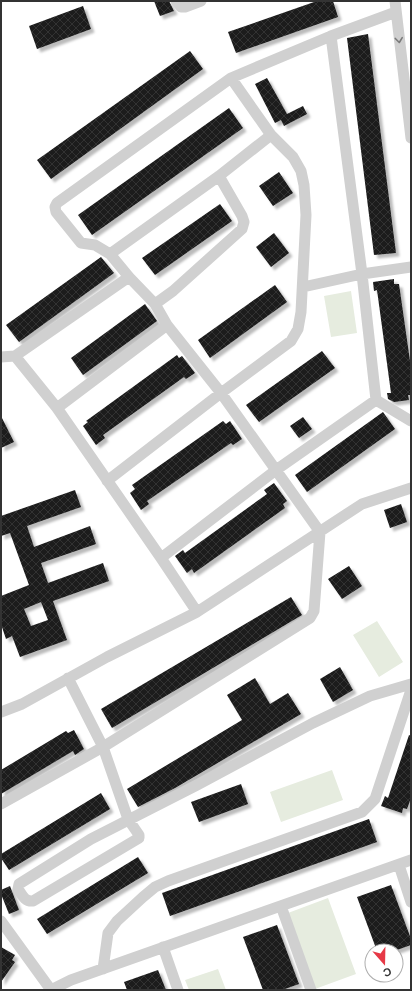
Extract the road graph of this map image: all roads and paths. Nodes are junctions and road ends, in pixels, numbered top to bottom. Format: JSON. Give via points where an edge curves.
{"nodes":[{"id":1,"x":176,"y":1,"type":"edge"},
{"id":2,"x":201,"y":1,"type":"edge"},
{"id":3,"x":395,"y":6,"type":"edge"},
{"id":4,"x":331,"y":36,"type":"junction"},
{"id":5,"x":230,"y":78,"type":"junction"},
{"id":6,"x":271,"y":135,"type":"junction"},
{"id":7,"x":411,"y":138,"type":"edge"},
{"id":8,"x":219,"y":176,"type":"junction"},
{"id":9,"x":110,"y":254,"type":"junction"},
{"id":10,"x":411,"y":267,"type":"edge"},
{"id":11,"x":362,"y":274,"type":"junction"},
{"id":12,"x":129,"y":277,"type":"junction"},
{"id":13,"x":303,"y":287,"type":"junction"},
{"id":14,"x":155,"y":304,"type":"junction"},
{"id":15,"x":167,"y":325,"type":"junction"},
{"id":16,"x":15,"y":356,"type":"junction"},
{"id":17,"x":1,"y":357,"type":"edge"},
{"id":18,"x":221,"y":393,"type":"junction"},
{"id":19,"x":376,"y":400,"type":"junction"},
{"id":20,"x":57,"y":408,"type":"junction"},
{"id":21,"x":411,"y":421,"type":"edge"},
{"id":22,"x":276,"y":470,"type":"junction"},
{"id":23,"x":107,"y":481,"type":"junction"},
{"id":24,"x":411,"y":488,"type":"edge"},
{"id":25,"x":320,"y":532,"type":"junction"},
{"id":26,"x":161,"y":558,"type":"junction"},
{"id":27,"x":197,"y":612,"type":"junction"},
{"id":28,"x":68,"y":678,"type":"junction"},
{"id":29,"x":411,"y":684,"type":"edge"},
{"id":30,"x":411,"y":690,"type":"edge"},
{"id":31,"x":1,"y":712,"type":"edge"},
{"id":32,"x":103,"y":747,"type":"junction"},
{"id":33,"x":1,"y":804,"type":"edge"},
{"id":34,"x":128,"y":819,"type":"junction"},
{"id":35,"x":411,"y":860,"type":"edge"},
{"id":36,"x":399,"y":865,"type":"junction"},
{"id":37,"x":411,"y":902,"type":"edge"},
{"id":38,"x":281,"y":906,"type":"junction"},
{"id":39,"x":1,"y":921,"type":"edge"},
{"id":40,"x":163,"y":947,"type":"junction"},
{"id":41,"x":103,"y":969,"type":"junction"},
{"id":42,"x":178,"y":990,"type":"edge"},
{"id":43,"x":310,"y":990,"type":"edge"}],
"edges":[{"from":1,"to":2,"type":"street","via":[[185,7]]},
{"from":3,"to":4,"type":"street"},
{"from":3,"to":7,"type":"street","one_way":true},
{"from":4,"to":5,"type":"street"},
{"from":4,"to":11,"type":"street"},
{"from":5,"to":6,"type":"street"},
{"from":5,"to":9,"type":"street","via":[[57,203],[56,212],[82,242],[95,245]]},
{"from":6,"to":8,"type":"street"},
{"from":6,"to":13,"type":"street","via":[[293,157],[301,171],[304,185],[306,215]]},
{"from":8,"to":9,"type":"street"},
{"from":8,"to":14,"type":"street","via":[[242,216],[242,229]]},
{"from":9,"to":12,"type":"street"},
{"from":10,"to":11,"type":"street"},
{"from":11,"to":13,"type":"street"},
{"from":11,"to":19,"type":"street"},
{"from":12,"to":14,"type":"street"},
{"from":12,"to":16,"type":"street"},
{"from":13,"to":18,"type":"street","via":[[302,312],[298,329],[291,341]]},
{"from":14,"to":15,"type":"street"},
{"from":15,"to":18,"type":"street"},
{"from":15,"to":20,"type":"street"},
{"from":16,"to":17,"type":"street"},
{"from":16,"to":20,"type":"street"},
{"from":18,"to":22,"type":"street"},
{"from":18,"to":23,"type":"street"},
{"from":19,"to":21,"type":"street"},
{"from":19,"to":22,"type":"street"},
{"from":20,"to":23,"type":"street"},
{"from":22,"to":25,"type":"street"},
{"from":22,"to":26,"type":"street"},
{"from":23,"to":26,"type":"street"},
{"from":24,"to":25,"type":"street","via":[[362,504]]},
{"from":25,"to":27,"type":"street"},
{"from":25,"to":32,"type":"street","via":[[314,612],[310,618]]},
{"from":26,"to":27,"type":"street"},
{"from":27,"to":28,"type":"street"},
{"from":28,"to":31,"type":"street","via":[[22,704]]},
{"from":28,"to":32,"type":"street"},
{"from":29,"to":34,"type":"street","via":[[370,696]]},
{"from":30,"to":41,"type":"street","via":[[375,800],[362,812],[155,887],[108,933]]},
{"from":32,"to":33,"type":"street"},
{"from":32,"to":34,"type":"street"},
{"from":34,"to":34,"type":"street","via":[[19,884],[18,889],[26,900],[33,901],[137,840],[138,835]]},
{"from":35,"to":36,"type":"street"},
{"from":36,"to":37,"type":"street"},
{"from":36,"to":38,"type":"street"},
{"from":38,"to":40,"type":"street"},
{"from":38,"to":43,"type":"street"},
{"from":39,"to":41,"type":"street","via":[[51,990]]},
{"from":40,"to":41,"type":"street"},
{"from":40,"to":42,"type":"street"}]}
